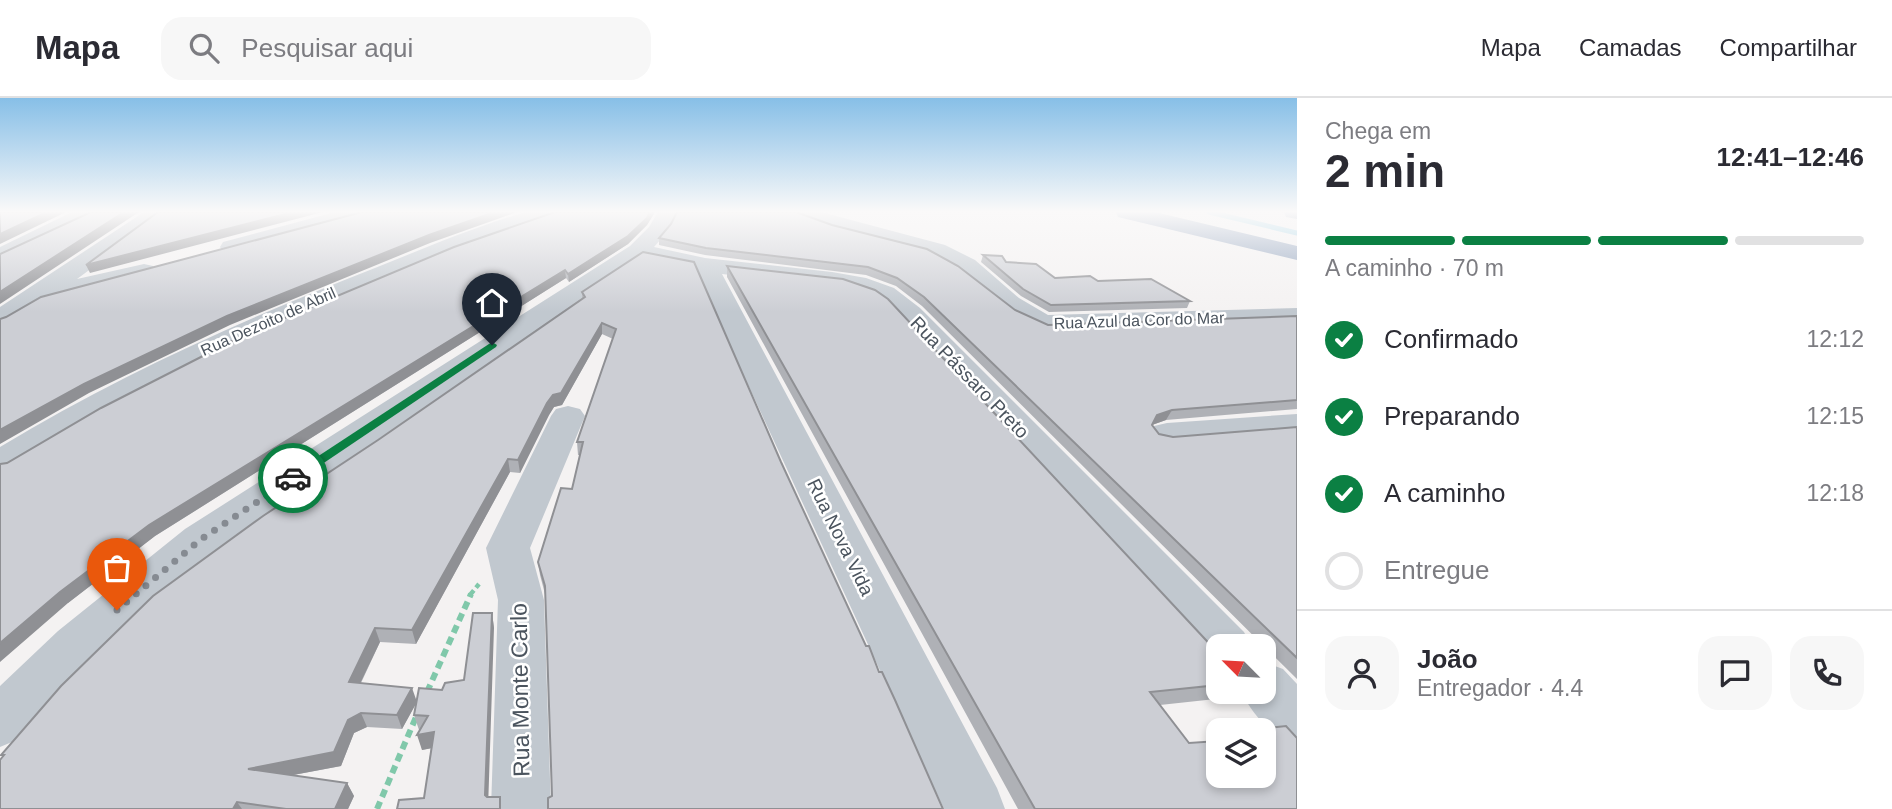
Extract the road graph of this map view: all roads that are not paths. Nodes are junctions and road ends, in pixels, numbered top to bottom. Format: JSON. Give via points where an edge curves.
{"nodes":[{"id":1,"x":22,"y":245,"type":"edge"},
{"id":2,"x":110,"y":245,"type":"edge"},
{"id":3,"x":239,"y":245,"type":"edge"},
{"id":4,"x":454,"y":245,"type":"edge"},
{"id":5,"x":644,"y":245,"type":"edge"},
{"id":6,"x":914,"y":245,"type":"edge"},
{"id":7,"x":1264,"y":245,"type":"edge"},
{"id":8,"x":638,"y":251,"type":"junction"},
{"id":9,"x":211,"y":253,"type":"edge"},
{"id":10,"x":1297,"y":253,"type":"edge"},
{"id":11,"x":0,"y":256,"type":"edge"},
{"id":12,"x":171,"y":264,"type":"edge"},
{"id":13,"x":705,"y":265,"type":"junction"},
{"id":14,"x":69,"y":274,"type":"junction"},
{"id":15,"x":131,"y":274,"type":"junction"},
{"id":16,"x":36,"y":297,"type":"junction"},
{"id":17,"x":1297,"y":316,"type":"edge"},
{"id":18,"x":0,"y":318,"type":"edge"},
{"id":19,"x":568,"y":416,"type":"dead end"},
{"id":20,"x":1297,"y":424,"type":"edge"},
{"id":21,"x":1167,"y":434,"type":"edge"},
{"id":22,"x":0,"y":463,"type":"edge"},
{"id":23,"x":1215,"y":634,"type":"edge"},
{"id":24,"x":1276,"y":698,"type":"edge"},
{"id":25,"x":1297,"y":721,"type":"edge"},
{"id":26,"x":0,"y":722,"type":"edge"},
{"id":27,"x":521,"y":809,"type":"edge"},
{"id":28,"x":975,"y":809,"type":"edge"}],
"edges":[{"from":1,"to":11,"type":"street"},
{"from":2,"to":14,"type":"street"},
{"from":3,"to":9,"type":"street"},
{"from":4,"to":22,"type":"street","name":"Rua Dezoito de Abril","via":[[217,342],[141,380]]},
{"from":5,"to":8,"type":"street"},
{"from":6,"to":17,"type":"street","name":"Rua Azul da Cor do Mar","via":[[953,257],[1029,318],[1046,323]]},
{"from":7,"to":10,"type":"highway"},
{"from":8,"to":13,"type":"street","name":"Rua Pássaro Preto"},
{"from":8,"to":26,"type":"street","via":[[200,540],[76,645]]},
{"from":12,"to":15,"type":"street"},
{"from":13,"to":23,"type":"street","name":"Rua Pássaro Preto","via":[[832,279],[885,294],[910,314]]},
{"from":13,"to":28,"type":"street","name":"Rua Nova Vida"},
{"from":14,"to":15,"type":"street"},
{"from":14,"to":16,"type":"street"},
{"from":15,"to":16,"type":"street"},
{"from":16,"to":18,"type":"street"},
{"from":19,"to":27,"type":"street","name":"Rua Monte Carlo","via":[[508,548],[521,600]]},
{"from":20,"to":21,"type":"street"},
{"from":24,"to":25,"type":"street"}]}
